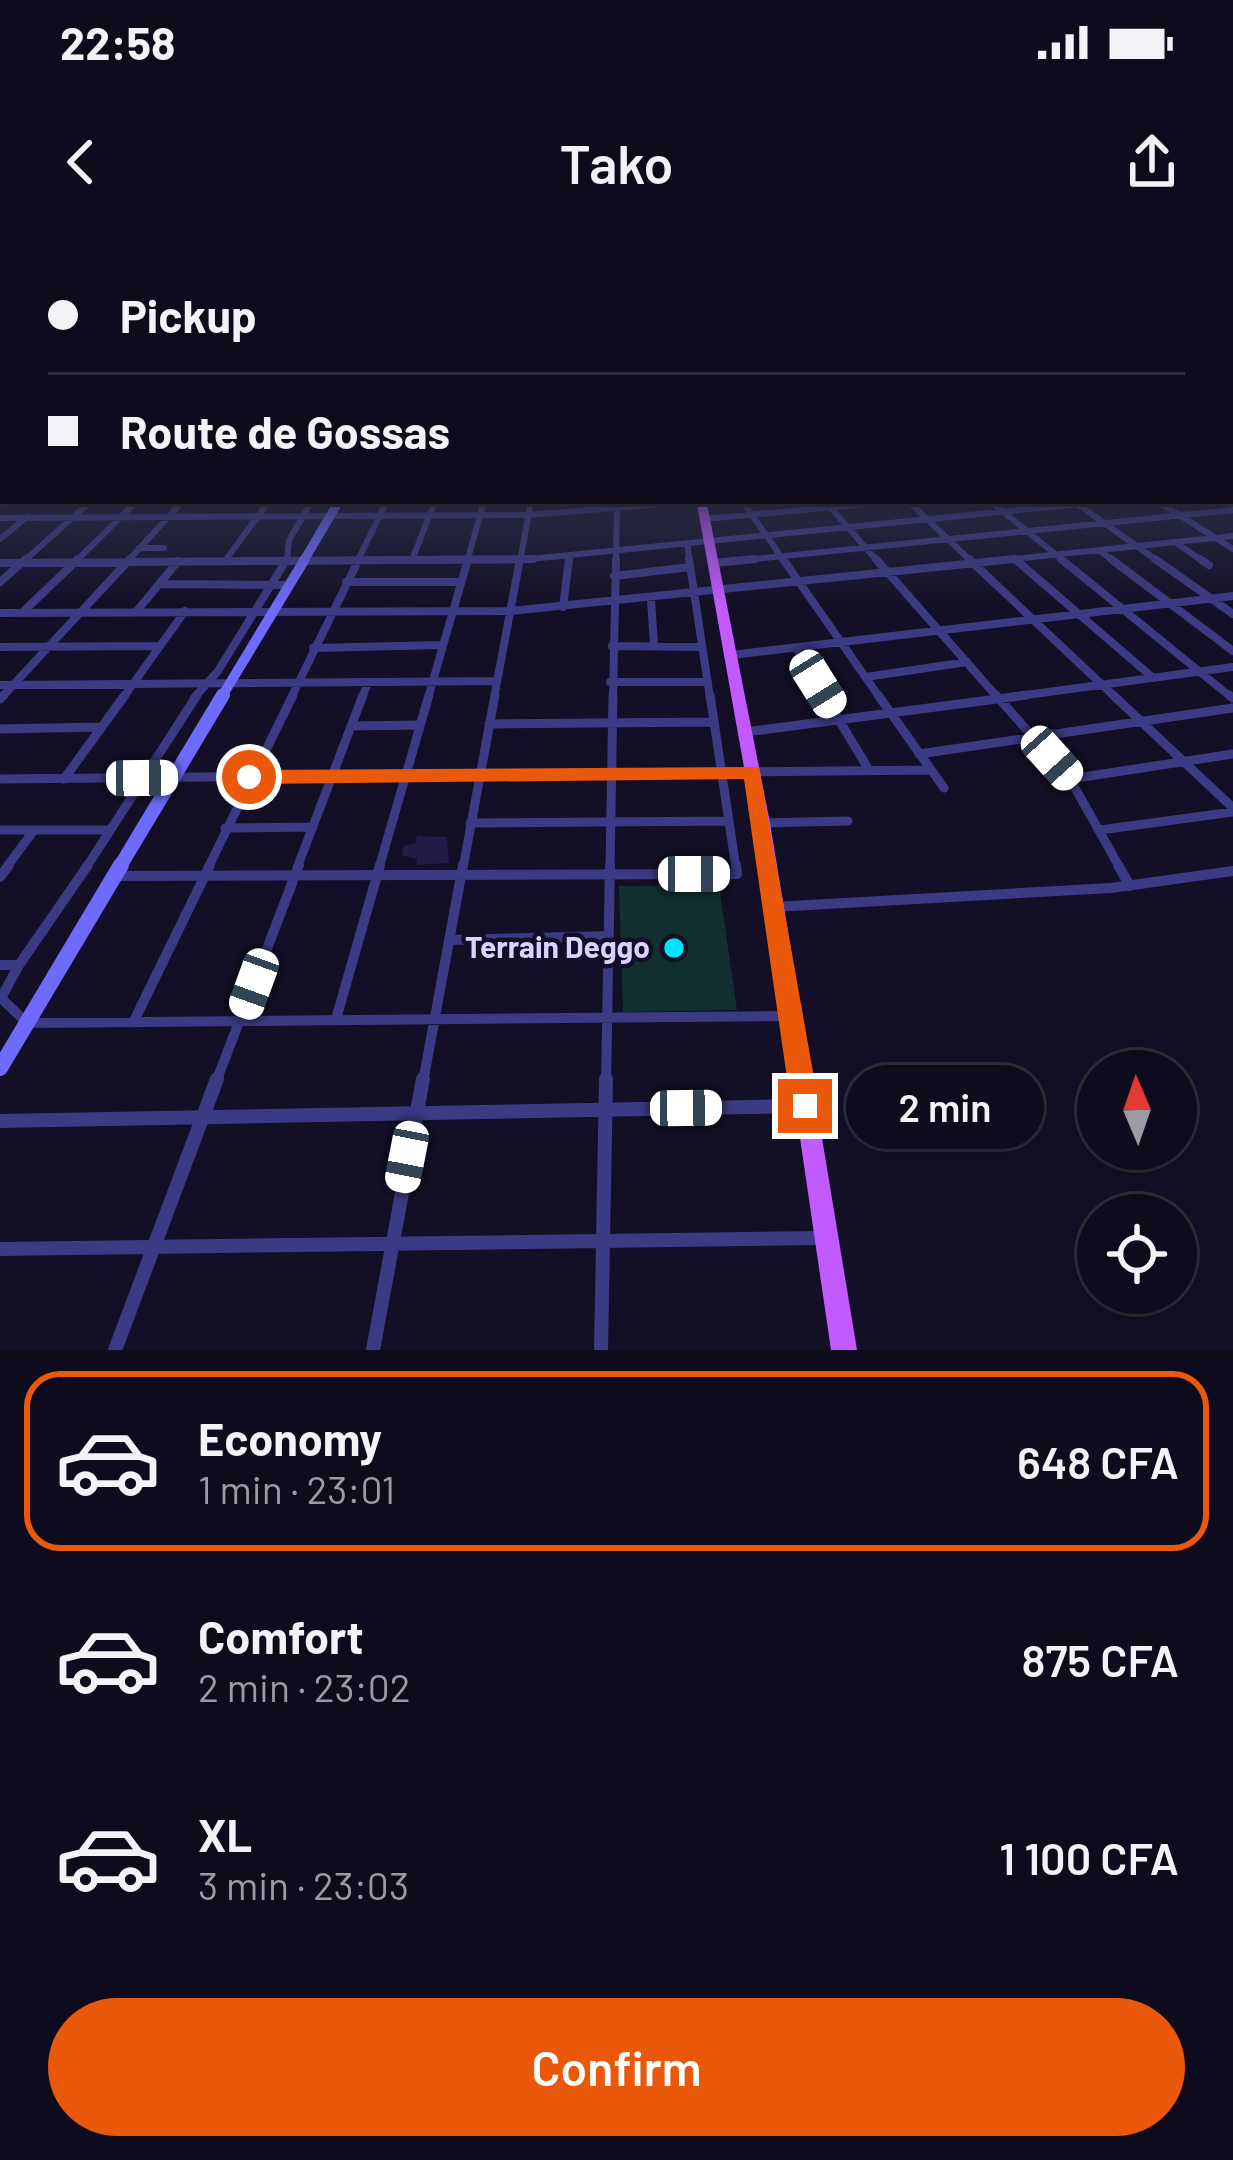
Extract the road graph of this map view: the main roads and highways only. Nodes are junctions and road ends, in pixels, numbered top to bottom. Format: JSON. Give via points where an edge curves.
{"nodes":[{"id":1,"x":699,"y":505,"type":"edge"},
{"id":2,"x":844,"y":1350,"type":"edge"}],
"edges":[{"from":1,"to":2,"type":"main road","via":[[762,824]]}]}
